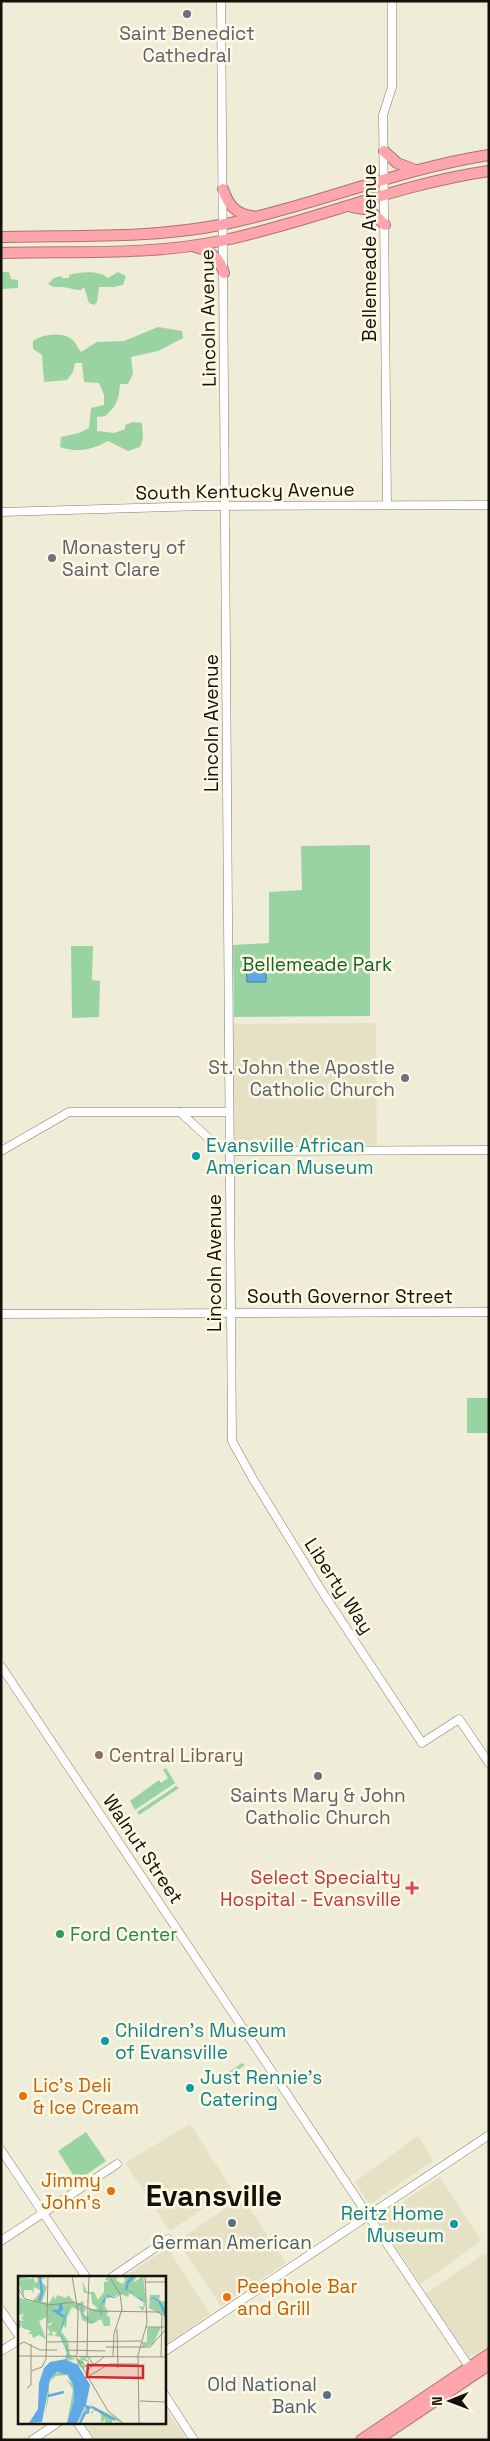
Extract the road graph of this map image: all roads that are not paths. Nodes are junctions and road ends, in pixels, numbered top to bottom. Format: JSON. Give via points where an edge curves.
{"nodes":[{"id":1,"x":221,"y":1,"type":"edge"},
{"id":2,"x":392,"y":1,"type":"edge"},
{"id":3,"x":384,"y":151,"type":"junction"},
{"id":4,"x":489,"y":155,"type":"edge"},
{"id":5,"x":414,"y":170,"type":"junction"},
{"id":6,"x":489,"y":171,"type":"edge"},
{"id":7,"x":385,"y":179,"type":"junction"},
{"id":8,"x":223,"y":189,"type":"junction"},
{"id":9,"x":385,"y":195,"type":"junction"},
{"id":10,"x":348,"y":206,"type":"junction"},
{"id":11,"x":258,"y":216,"type":"junction"},
{"id":12,"x":224,"y":225,"type":"junction"},
{"id":13,"x":385,"y":225,"type":"junction"},
{"id":14,"x":1,"y":237,"type":"edge"},
{"id":15,"x":224,"y":241,"type":"junction"},
{"id":16,"x":192,"y":246,"type":"junction"},
{"id":17,"x":1,"y":253,"type":"edge"},
{"id":18,"x":224,"y":273,"type":"junction"},
{"id":19,"x":387,"y":505,"type":"junction"},
{"id":20,"x":489,"y":505,"type":"edge"},
{"id":21,"x":226,"y":506,"type":"junction"},
{"id":22,"x":1,"y":512,"type":"edge"},
{"id":23,"x":180,"y":1112,"type":"junction"},
{"id":24,"x":230,"y":1112,"type":"junction"},
{"id":25,"x":489,"y":1150,"type":"edge"},
{"id":26,"x":1,"y":1151,"type":"edge"},
{"id":27,"x":229,"y":1151,"type":"junction"},
{"id":28,"x":489,"y":1312,"type":"edge"},
{"id":29,"x":230,"y":1313,"type":"junction"},
{"id":30,"x":1,"y":1314,"type":"edge"},
{"id":31,"x":232,"y":1444,"type":"joint"},
{"id":32,"x":1,"y":1666,"type":"edge"},
{"id":33,"x":489,"y":1763,"type":"edge"},
{"id":34,"x":489,"y":2135,"type":"edge"},
{"id":35,"x":1,"y":2150,"type":"edge"},
{"id":36,"x":117,"y":2164,"type":"dead end"},
{"id":37,"x":43,"y":2213,"type":"junction"},
{"id":38,"x":369,"y":2215,"type":"junction"},
{"id":39,"x":168,"y":2239,"type":"dead end"},
{"id":40,"x":1,"y":2241,"type":"edge"},
{"id":41,"x":85,"y":2276,"type":"edge"},
{"id":42,"x":113,"y":2276,"type":"edge"},
{"id":43,"x":1,"y":2310,"type":"edge"},
{"id":44,"x":18,"y":2336,"type":"edge"},
{"id":45,"x":18,"y":2339,"type":"edge"},
{"id":46,"x":1,"y":2351,"type":"edge"},
{"id":47,"x":165,"y":2351,"type":"edge"},
{"id":48,"x":489,"y":2354,"type":"edge"},
{"id":49,"x":489,"y":2365,"type":"edge"},
{"id":50,"x":471,"y":2371,"type":"junction"},
{"id":51,"x":165,"y":2396,"type":"edge"},
{"id":52,"x":56,"y":2424,"type":"edge"},
{"id":53,"x":79,"y":2424,"type":"edge"},
{"id":54,"x":32,"y":2440,"type":"edge"},
{"id":55,"x":89,"y":2440,"type":"edge"},
{"id":56,"x":194,"y":2440,"type":"edge"},
{"id":57,"x":361,"y":2440,"type":"edge"},
{"id":58,"x":377,"y":2440,"type":"edge"}],
"edges":[{"from":1,"to":8,"type":"street","name":"Lincoln Avenue"},
{"from":2,"to":3,"type":"street","name":"Bellemeade Avenue","via":[[392,88],[383,115]]},
{"from":3,"to":5,"type":"highway","via":[[397,163]]},
{"from":3,"to":7,"type":"street","name":"Bellemeade Avenue"},
{"from":4,"to":5,"type":"highway"},
{"from":5,"to":7,"type":"highway"},
{"from":6,"to":9,"type":"highway"},
{"from":7,"to":9,"type":"street","name":"Bellemeade Avenue"},
{"from":7,"to":11,"type":"highway"},
{"from":8,"to":11,"type":"highway","via":[[236,211]]},
{"from":8,"to":12,"type":"street","name":"Lincoln Avenue"},
{"from":9,"to":10,"type":"highway"},
{"from":9,"to":13,"type":"street","name":"Bellemeade Avenue"},
{"from":10,"to":13,"type":"highway","via":[[370,210]]},
{"from":10,"to":15,"type":"highway"},
{"from":11,"to":12,"type":"highway"},
{"from":12,"to":14,"type":"highway","via":[[148,234]]},
{"from":12,"to":15,"type":"street","name":"Lincoln Avenue"},
{"from":13,"to":19,"type":"street","name":"Bellemeade Avenue"},
{"from":15,"to":16,"type":"highway"},
{"from":15,"to":18,"type":"street","name":"Lincoln Avenue"},
{"from":16,"to":17,"type":"highway"},
{"from":16,"to":18,"type":"highway","via":[[211,252]]},
{"from":18,"to":21,"type":"street","name":"Lincoln Avenue"},
{"from":19,"to":20,"type":"street","name":"South Kentucky Avenue"},
{"from":19,"to":21,"type":"street","name":"South Kentucky Avenue"},
{"from":21,"to":22,"type":"street","name":"South Kentucky Avenue"},
{"from":21,"to":24,"type":"street","name":"Lincoln Avenue"},
{"from":23,"to":24,"type":"street"},
{"from":23,"to":26,"type":"street","via":[[69,1112]]},
{"from":23,"to":27,"type":"street","via":[[216,1145]]},
{"from":24,"to":27,"type":"street","name":"Lincoln Avenue"},
{"from":25,"to":27,"type":"street"},
{"from":27,"to":29,"type":"street","name":"Lincoln Avenue"},
{"from":28,"to":29,"type":"street","name":"South Governor Street"},
{"from":29,"to":30,"type":"street","name":"South Governor Street"},
{"from":29,"to":31,"type":"street","name":"Lincoln Avenue"},
{"from":31,"to":33,"type":"street","name":"Liberty Way","via":[[323,1593],[422,1743],[459,1719]]},
{"from":32,"to":38,"type":"street","name":"Walnut Street"},
{"from":34,"to":38,"type":"street"},
{"from":35,"to":37,"type":"street"},
{"from":36,"to":37,"type":"street"},
{"from":37,"to":40,"type":"street"},
{"from":37,"to":41,"type":"street"},
{"from":38,"to":47,"type":"street"},
{"from":38,"to":50,"type":"street","name":"Walnut Street"},
{"from":39,"to":42,"type":"street"},
{"from":43,"to":44,"type":"street"},
{"from":45,"to":46,"type":"street"},
{"from":48,"to":50,"type":"highway"},
{"from":49,"to":50,"type":"highway"},
{"from":50,"to":57,"type":"highway"},
{"from":50,"to":58,"type":"highway"},
{"from":51,"to":56,"type":"street"},
{"from":52,"to":54,"type":"street"},
{"from":53,"to":55,"type":"street"}]}
